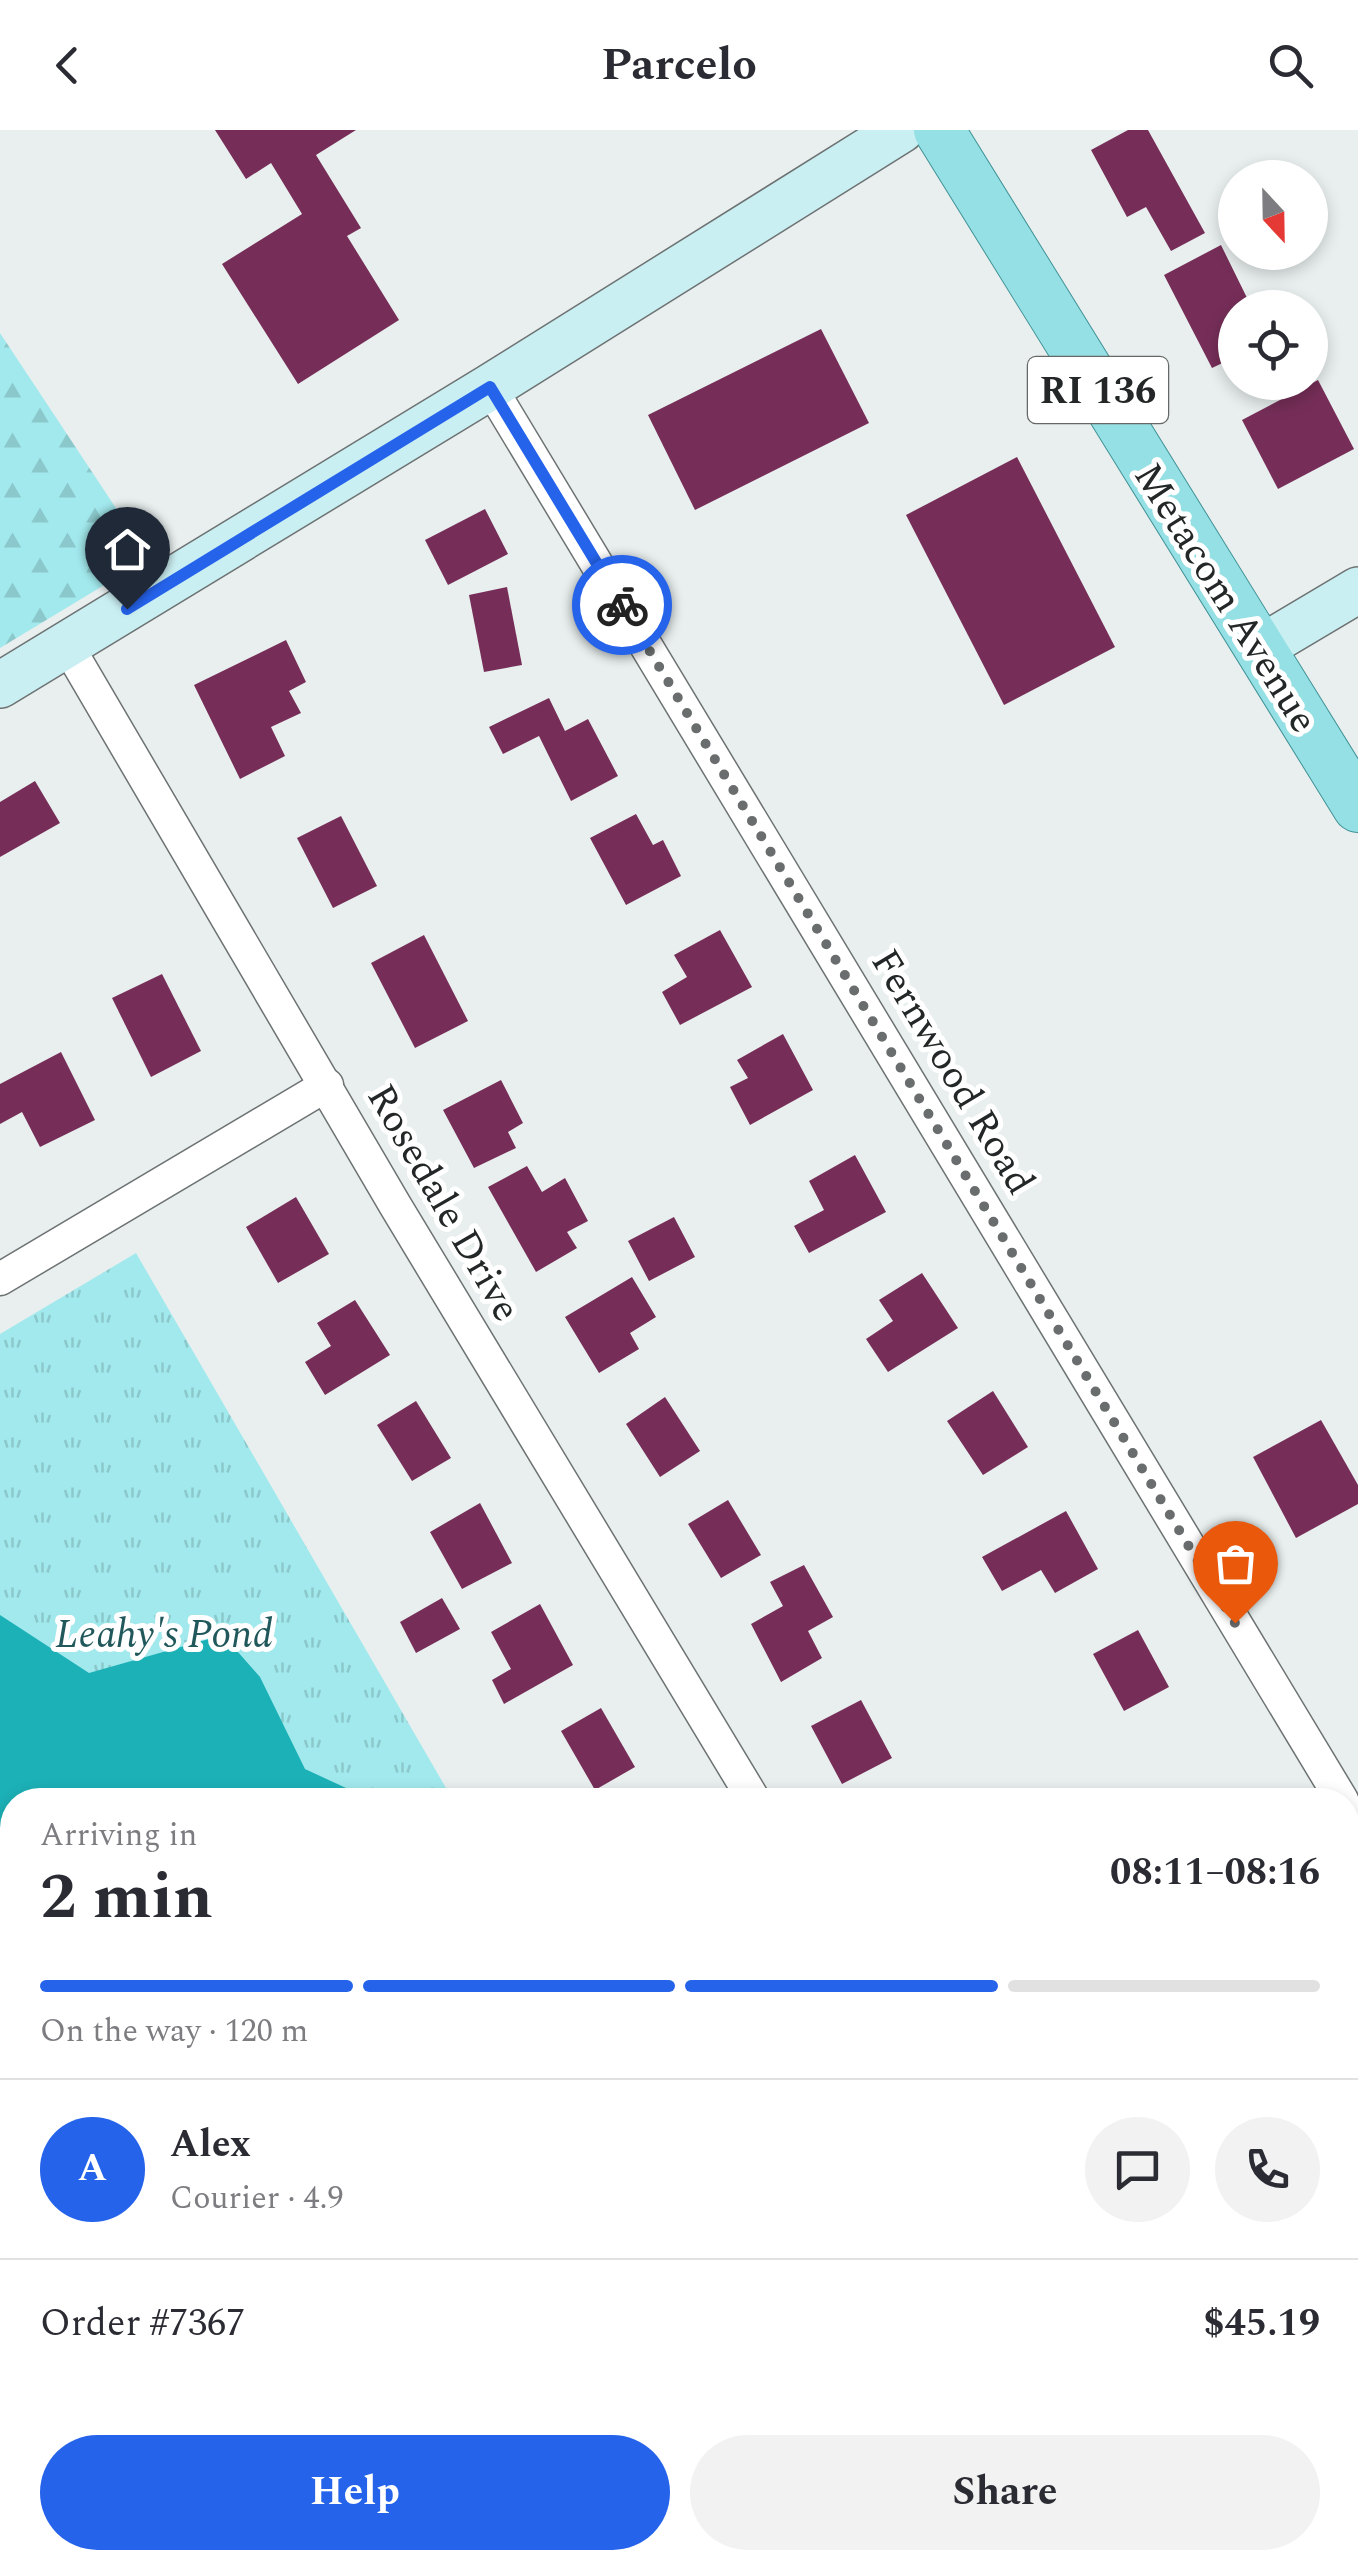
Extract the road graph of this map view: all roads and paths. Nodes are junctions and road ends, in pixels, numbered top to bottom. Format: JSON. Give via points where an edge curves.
{"nodes":[{"id":1,"x":900,"y":130,"type":"edge"},
{"id":2,"x":940,"y":130,"type":"edge"},
{"id":3,"x":490,"y":387,"type":"junction"},
{"id":4,"x":1358,"y":590,"type":"edge"},
{"id":5,"x":68,"y":645,"type":"junction"},
{"id":6,"x":1259,"y":649,"type":"junction"},
{"id":7,"x":0,"y":686,"type":"edge"},
{"id":8,"x":1358,"y":807,"type":"edge"},
{"id":9,"x":327,"y":1085,"type":"junction"},
{"id":10,"x":0,"y":1279,"type":"edge"},
{"id":11,"x":747,"y":1788,"type":"edge"},
{"id":12,"x":1335,"y":1788,"type":"edge"}],
"edges":[{"from":1,"to":3,"type":"street"},
{"from":2,"to":6,"type":"main road","name":"Metacom Avenue","number":"RI 136"},
{"from":3,"to":5,"type":"street"},
{"from":3,"to":12,"type":"street","name":"Fernwood Road"},
{"from":4,"to":6,"type":"street"},
{"from":5,"to":7,"type":"street"},
{"from":5,"to":9,"type":"street","name":"Rosedale Drive"},
{"from":6,"to":8,"type":"main road","name":"Metacom Avenue","number":"RI 136"},
{"from":9,"to":10,"type":"street"},
{"from":9,"to":11,"type":"street","name":"Rosedale Drive"}]}
